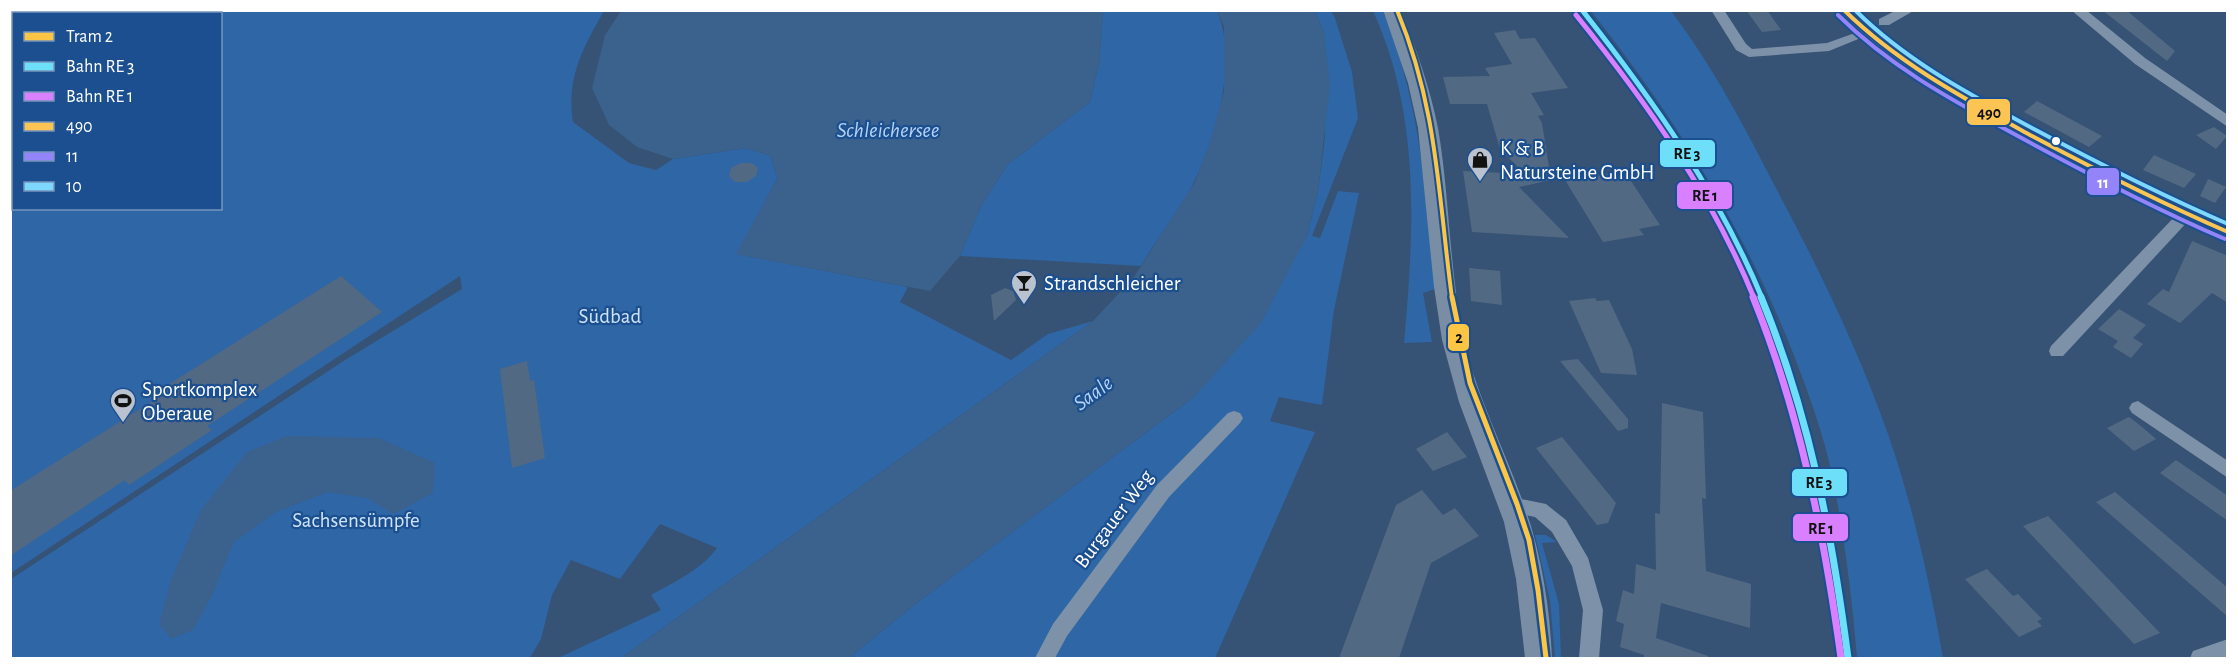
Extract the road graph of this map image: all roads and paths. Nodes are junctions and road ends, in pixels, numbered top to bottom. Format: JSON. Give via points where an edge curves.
{"nodes":[{"id":1,"x":1392,"y":10,"type":"edge"},
{"id":2,"x":1717,"y":10,"type":"edge"},
{"id":3,"x":1844,"y":10,"type":"edge"},
{"id":4,"x":1909,"y":10,"type":"edge"},
{"id":5,"x":2077,"y":10,"type":"edge"},
{"id":6,"x":1884,"y":22,"type":"dead end"},
{"id":7,"x":1866,"y":33,"type":"junction"},
{"id":8,"x":2228,"y":122,"type":"edge"},
{"id":9,"x":2185,"y":215,"type":"junction"},
{"id":10,"x":2228,"y":232,"type":"edge"},
{"id":11,"x":2057,"y":351,"type":"dead end"},
{"id":12,"x":2138,"y":408,"type":"dead end"},
{"id":13,"x":1234,"y":418,"type":"dead end"},
{"id":14,"x":2228,"y":471,"type":"edge"},
{"id":15,"x":1511,"y":505,"type":"junction"},
{"id":16,"x":2228,"y":648,"type":"edge"},
{"id":17,"x":1045,"y":658,"type":"edge"},
{"id":18,"x":1539,"y":658,"type":"edge"},
{"id":19,"x":1589,"y":658,"type":"edge"},
{"id":20,"x":2200,"y":658,"type":"edge"}],
"edges":[{"from":1,"to":15,"type":"main road","via":[[1415,73],[1428,129],[1444,293],[1453,342]]},
{"from":2,"to":7,"type":"street","via":[[1749,53],[1829,47]]},
{"from":3,"to":7,"type":"main road"},
{"from":4,"to":6,"type":"street"},
{"from":5,"to":8,"type":"street","via":[[2140,61]]},
{"from":7,"to":9,"type":"main road","via":[[1886,50],[1973,104]]},
{"from":9,"to":10,"type":"main road"},
{"from":9,"to":11,"type":"street"},
{"from":12,"to":14,"type":"street"},
{"from":13,"to":17,"type":"street","name":"Burgauer Weg","via":[[1163,491],[1060,630]]},
{"from":15,"to":18,"type":"main road","via":[[1532,582]]},
{"from":15,"to":19,"type":"street","via":[[1540,510],[1559,526],[1581,564],[1593,610]]},
{"from":16,"to":20,"type":"street"}]}
